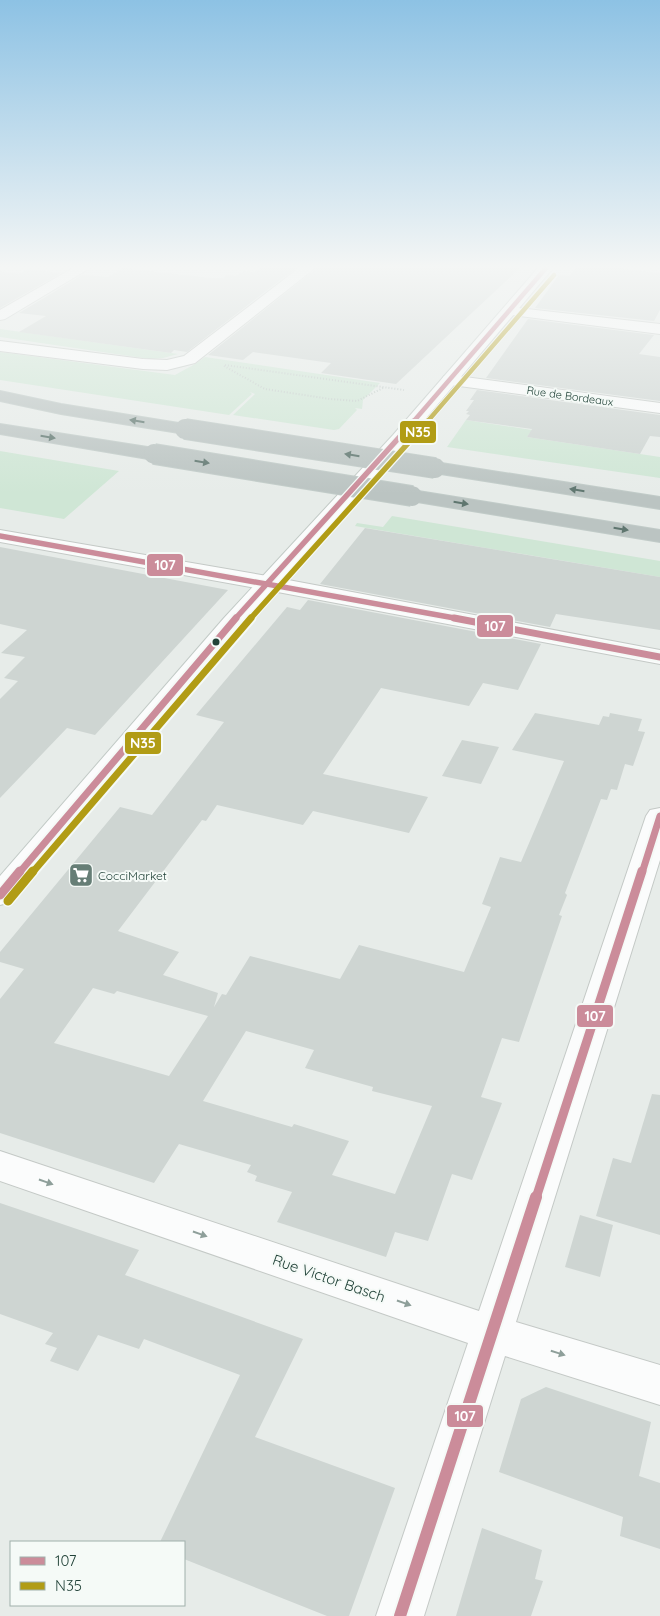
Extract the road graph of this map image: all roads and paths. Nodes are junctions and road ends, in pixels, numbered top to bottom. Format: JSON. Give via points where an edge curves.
{"nodes":[{"id":1,"x":210,"y":343,"type":"edge"},
{"id":2,"x":481,"y":343,"type":"edge"},
{"id":3,"x":0,"y":346,"type":"edge"},
{"id":4,"x":450,"y":380,"type":"junction"},
{"id":5,"x":385,"y":388,"type":"junction"},
{"id":6,"x":437,"y":395,"type":"junction"},
{"id":7,"x":0,"y":396,"type":"edge"},
{"id":8,"x":0,"y":402,"type":"edge"},
{"id":9,"x":660,"y":408,"type":"edge"},
{"id":10,"x":61,"y":409,"type":"junction"},
{"id":11,"x":0,"y":429,"type":"edge"},
{"id":12,"x":660,"y":503,"type":"edge"},
{"id":13,"x":0,"y":536,"type":"edge"},
{"id":14,"x":660,"y":536,"type":"edge"},
{"id":15,"x":268,"y":583,"type":"junction"},
{"id":16,"x":660,"y":658,"type":"edge"},
{"id":17,"x":660,"y":816,"type":"edge"},
{"id":18,"x":0,"y":894,"type":"edge"},
{"id":19,"x":0,"y":1166,"type":"edge"},
{"id":20,"x":491,"y":1333,"type":"junction"},
{"id":21,"x":660,"y":1385,"type":"edge"},
{"id":22,"x":400,"y":1616,"type":"edge"}],
"edges":[{"from":1,"to":3,"type":"street","via":[[189,360],[167,365]]},
{"from":2,"to":4,"type":"street"},
{"from":4,"to":6,"type":"street"},
{"from":4,"to":9,"type":"street","name":"Rue de Bordeaux"},
{"from":5,"to":5,"type":"path","via":[[357,401],[330,399],[265,389],[221,364]]},
{"from":5,"to":6,"type":"path"},
{"from":6,"to":15,"type":"street"},
{"from":7,"to":10,"type":"highway"},
{"from":8,"to":10,"type":"highway"},
{"from":12,"to":10,"type":"highway","one_way":true,"bridge":true},
{"from":11,"to":14,"type":"highway","one_way":true,"bridge":true},
{"from":13,"to":15,"type":"street"},
{"from":15,"to":16,"type":"street"},
{"from":15,"to":18,"type":"street"},
{"from":17,"to":20,"type":"street"},
{"from":19,"to":20,"type":"street","name":"Rue Victor Basch","one_way":true},
{"from":20,"to":21,"type":"street","name":"Rue Victor Basch","one_way":true},
{"from":20,"to":22,"type":"street"}]}
